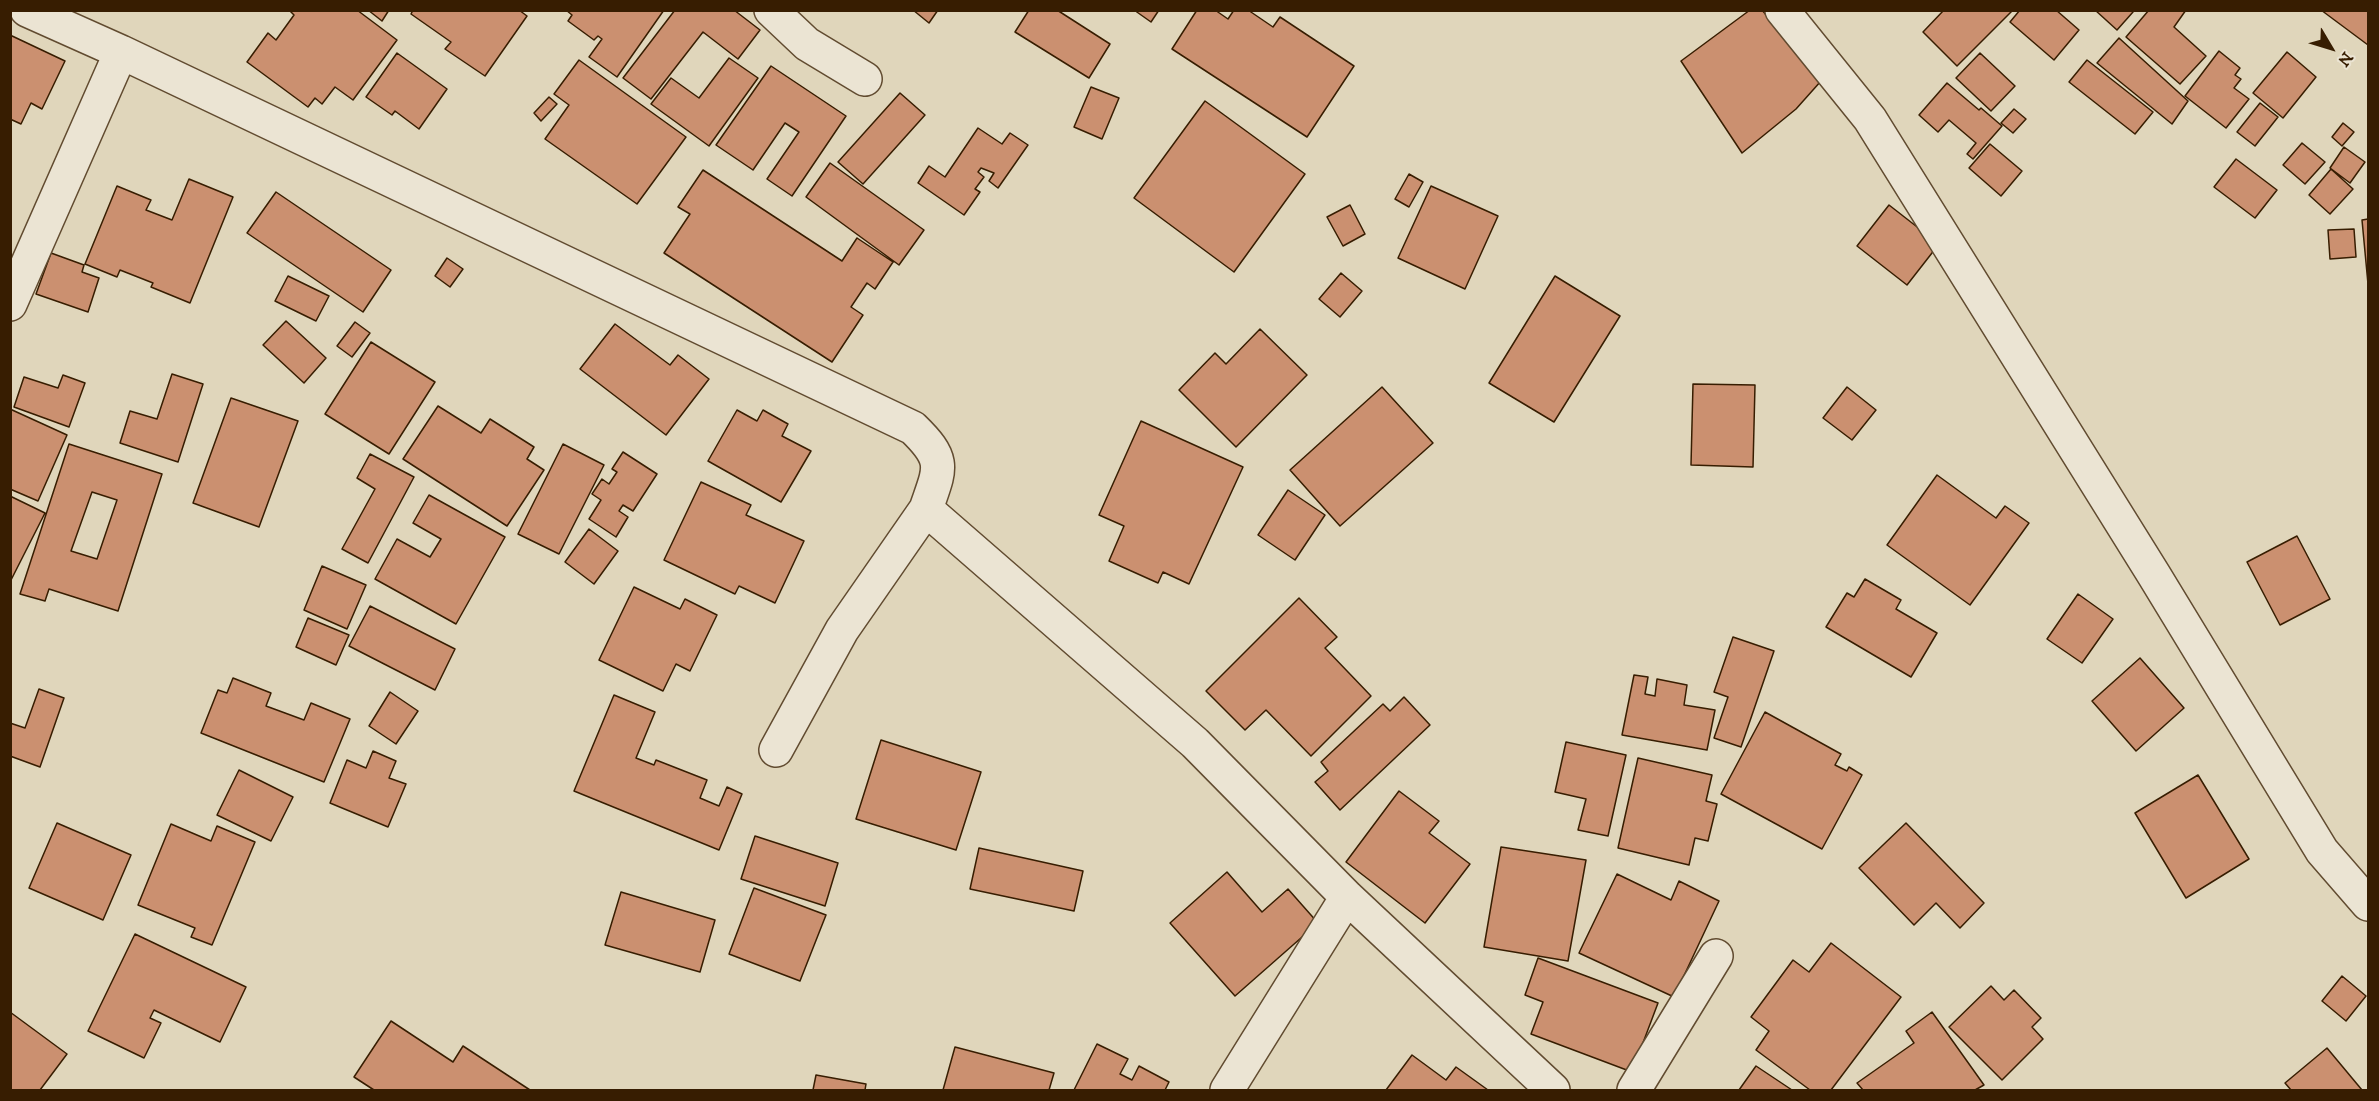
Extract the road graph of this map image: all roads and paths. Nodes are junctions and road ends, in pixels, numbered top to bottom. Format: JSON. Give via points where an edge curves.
{"nodes":[{"id":1,"x":27,"y":10,"type":"edge"},
{"id":2,"x":771,"y":10,"type":"edge"},
{"id":3,"x":1782,"y":10,"type":"edge"},
{"id":4,"x":121,"y":52,"type":"junction"},
{"id":5,"x":865,"y":79,"type":"dead end"},
{"id":6,"x":10,"y":304,"type":"edge"},
{"id":7,"x":926,"y":509,"type":"junction"},
{"id":8,"x":776,"y":750,"type":"dead end"},
{"id":9,"x":1347,"y":897,"type":"junction"},
{"id":10,"x":2368,"y":904,"type":"edge"},
{"id":11,"x":1716,"y":956,"type":"dead end"},
{"id":12,"x":1227,"y":1090,"type":"edge"},
{"id":13,"x":1553,"y":1090,"type":"edge"},
{"id":14,"x":1634,"y":1090,"type":"edge"}],
"edges":[{"from":1,"to":4,"type":"street"},
{"from":2,"to":5,"type":"street","via":[[807,44]]},
{"from":3,"to":10,"type":"street","via":[[1870,119],[2322,851]]},
{"from":4,"to":6,"type":"street"},
{"from":4,"to":7,"type":"street","via":[[913,428],[931,445],[939,469]]},
{"from":7,"to":8,"type":"street","via":[[842,630]]},
{"from":7,"to":9,"type":"street","via":[[1195,743]]},
{"from":9,"to":12,"type":"street"},
{"from":9,"to":13,"type":"street"},
{"from":11,"to":14,"type":"street"}]}
